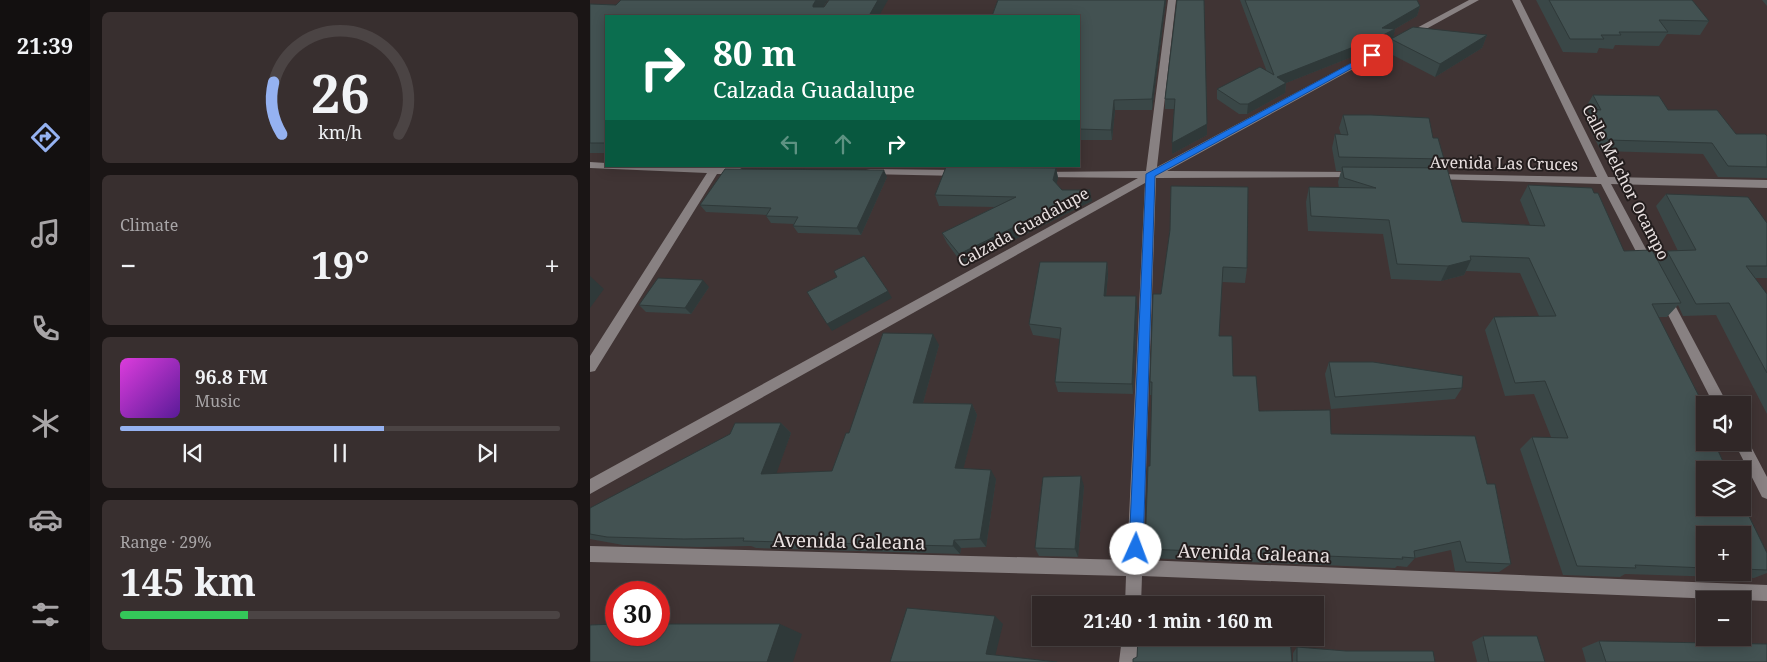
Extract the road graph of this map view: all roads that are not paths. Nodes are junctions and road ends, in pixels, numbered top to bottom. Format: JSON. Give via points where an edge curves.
{"nodes":[{"id":1,"x":1172,"y":0,"type":"edge"},
{"id":2,"x":1475,"y":0,"type":"edge"},
{"id":3,"x":1516,"y":0,"type":"edge"},
{"id":4,"x":590,"y":165,"type":"edge"},
{"id":5,"x":605,"y":166,"type":"edge"},
{"id":6,"x":646,"y":167,"type":"edge"},
{"id":7,"x":715,"y":169,"type":"edge"},
{"id":8,"x":753,"y":171,"type":"edge"},
{"id":9,"x":862,"y":172,"type":"edge"},
{"id":10,"x":972,"y":173,"type":"edge"},
{"id":11,"x":1031,"y":174,"type":"edge"},
{"id":12,"x":1150,"y":174,"type":"junction"},
{"id":13,"x":1365,"y":176,"type":"edge"},
{"id":14,"x":1425,"y":177,"type":"edge"},
{"id":15,"x":1604,"y":180,"type":"junction"},
{"id":16,"x":1767,"y":184,"type":"edge"},
{"id":17,"x":590,"y":367,"type":"edge"},
{"id":18,"x":1716,"y":396,"type":"edge"},
{"id":19,"x":1746,"y":451,"type":"edge"},
{"id":20,"x":590,"y":487,"type":"edge"},
{"id":21,"x":1767,"y":492,"type":"edge"},
{"id":22,"x":590,"y":554,"type":"edge"},
{"id":23,"x":1136,"y":568,"type":"junction"},
{"id":24,"x":1767,"y":593,"type":"edge"},
{"id":25,"x":1134,"y":596,"type":"edge"},
{"id":26,"x":1129,"y":646,"type":"edge"},
{"id":27,"x":1128,"y":662,"type":"edge"}],
"edges":[{"from":1,"to":12,"type":"street"},
{"from":2,"to":12,"type":"street","name":"Calzada Guadalupe"},
{"from":3,"to":15,"type":"street","name":"Calle Melchor Ocampo"},
{"from":4,"to":5,"type":"street"},
{"from":6,"to":7,"type":"street"},
{"from":7,"to":8,"type":"street"},
{"from":7,"to":17,"type":"street"},
{"from":9,"to":10,"type":"street"},
{"from":11,"to":12,"type":"street"},
{"from":12,"to":13,"type":"street"},
{"from":12,"to":20,"type":"street","name":"Calzada Guadalupe"},
{"from":12,"to":23,"type":"street"},
{"from":14,"to":15,"type":"street","name":"Avenida Las Cruces"},
{"from":15,"to":16,"type":"street","name":"Avenida Las Cruces"},
{"from":15,"to":18,"type":"street","name":"Calle Melchor Ocampo"},
{"from":19,"to":21,"type":"street"},
{"from":22,"to":23,"type":"street","name":"Avenida Galeana"},
{"from":23,"to":24,"type":"street","name":"Avenida Galeana"},
{"from":23,"to":25,"type":"street"},
{"from":26,"to":27,"type":"street"}]}
